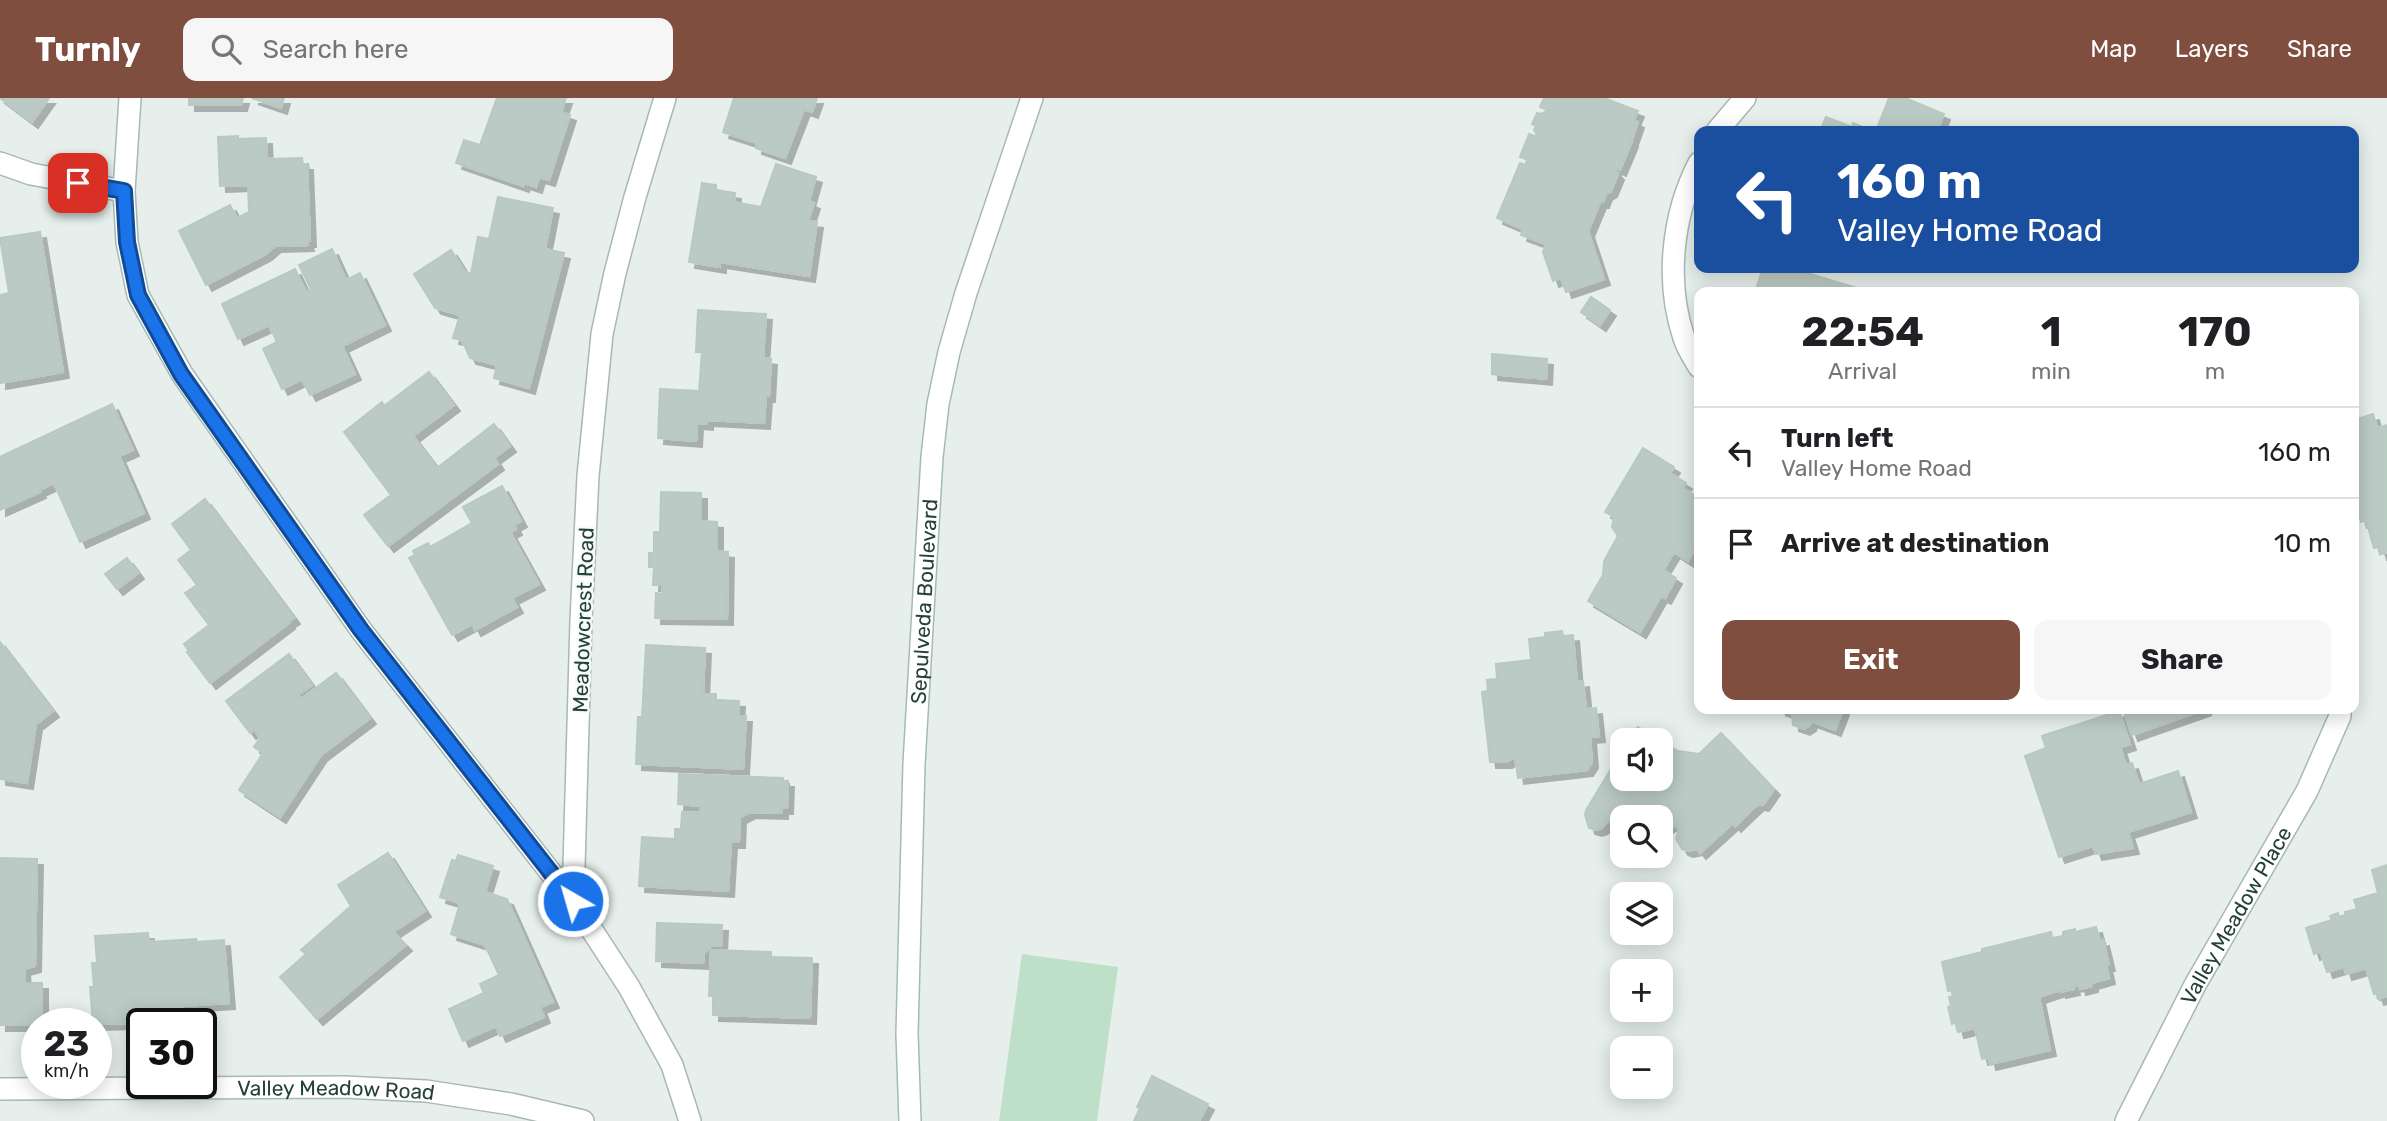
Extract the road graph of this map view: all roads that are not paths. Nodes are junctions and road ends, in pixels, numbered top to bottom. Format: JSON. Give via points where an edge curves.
{"nodes":[{"id":1,"x":130,"y":98,"type":"edge"},
{"id":2,"x":666,"y":98,"type":"edge"},
{"id":3,"x":1032,"y":98,"type":"edge"},
{"id":4,"x":1745,"y":98,"type":"edge"},
{"id":5,"x":1721,"y":126,"type":"edge"},
{"id":6,"x":0,"y":163,"type":"edge"},
{"id":7,"x":1694,"y":174,"type":"edge"},
{"id":8,"x":124,"y":191,"type":"junction"},
{"id":9,"x":1694,"y":358,"type":"edge"},
{"id":10,"x":2340,"y":714,"type":"edge"},
{"id":11,"x":573,"y":901,"type":"junction"},
{"id":12,"x":0,"y":1089,"type":"edge"},
{"id":13,"x":583,"y":1121,"type":"edge"},
{"id":14,"x":690,"y":1121,"type":"edge"},
{"id":15,"x":909,"y":1121,"type":"edge"},
{"id":16,"x":2126,"y":1121,"type":"edge"}],
"edges":[{"from":1,"to":8,"type":"street"},
{"from":2,"to":11,"type":"street","name":"Meadowcrest Road","via":[[625,235],[603,334],[581,620]]},
{"from":3,"to":15,"type":"street","name":"Sepulveda Boulevard","via":[[949,352],[932,457],[915,764]]},
{"from":4,"to":5,"type":"street"},
{"from":6,"to":8,"type":"street","via":[[31,174]]},
{"from":7,"to":9,"type":"street","via":[[1675,238],[1673,270],[1684,340]]},
{"from":8,"to":11,"type":"street","via":[[127,242],[138,295],[181,374],[361,630]]},
{"from":10,"to":16,"type":"street","name":"Valley Meadow Place","via":[[2307,791],[2195,985]]},
{"from":11,"to":14,"type":"street","via":[[672,1065]]},
{"from":12,"to":13,"type":"street","name":"Valley Meadow Road","via":[[344,1087],[426,1091]]}]}
